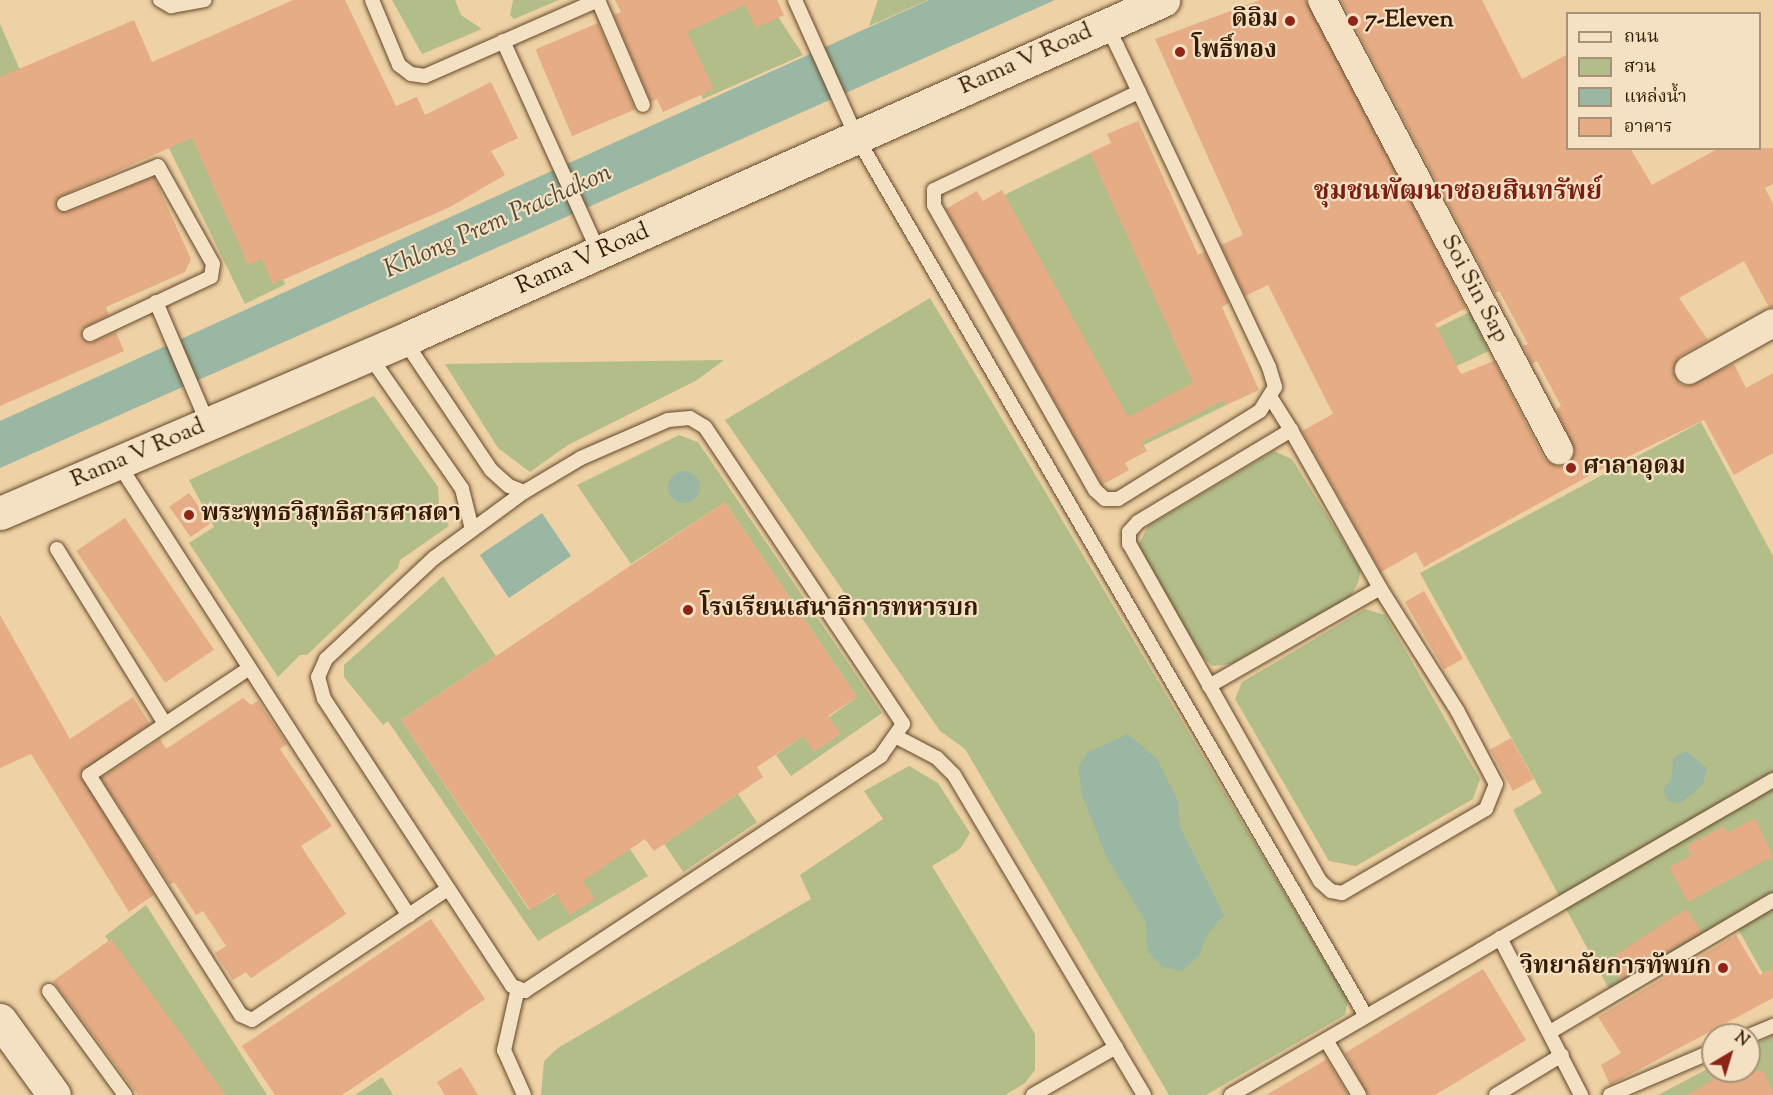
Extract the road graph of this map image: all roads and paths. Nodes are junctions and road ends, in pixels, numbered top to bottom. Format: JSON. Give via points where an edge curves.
{"nodes":[{"id":1,"x":160,"y":0,"type":"edge"},
{"id":2,"x":204,"y":0,"type":"edge"},
{"id":3,"x":372,"y":0,"type":"edge"},
{"id":4,"x":598,"y":0,"type":"edge"},
{"id":5,"x":795,"y":0,"type":"edge"},
{"id":6,"x":1163,"y":0,"type":"edge"},
{"id":7,"x":1322,"y":0,"type":"edge"},
{"id":8,"x":1106,"y":25,"type":"junction"},
{"id":9,"x":503,"y":41,"type":"junction"},
{"id":10,"x":1139,"y":92,"type":"junction"},
{"id":11,"x":643,"y":105,"type":"dead end"},
{"id":12,"x":856,"y":136,"type":"junction"},
{"id":13,"x":64,"y":204,"type":"dead end"},
{"id":14,"x":599,"y":252,"type":"junction"},
{"id":15,"x":159,"y":309,"type":"junction"},
{"id":16,"x":1773,"y":323,"type":"edge"},
{"id":17,"x":90,"y":334,"type":"dead end"},
{"id":18,"x":404,"y":340,"type":"junction"},
{"id":19,"x":369,"y":355,"type":"junction"},
{"id":20,"x":1689,"y":370,"type":"dead end"},
{"id":21,"x":1271,"y":398,"type":"junction"},
{"id":22,"x":203,"y":412,"type":"junction"},
{"id":23,"x":1291,"y":430,"type":"junction"},
{"id":24,"x":1559,"y":450,"type":"dead end"},
{"id":25,"x":118,"y":463,"type":"junction"},
{"id":26,"x":524,"y":492,"type":"junction"},
{"id":27,"x":0,"y":513,"type":"edge"},
{"id":28,"x":472,"y":530,"type":"junction"},
{"id":29,"x":57,"y":549,"type":"dead end"},
{"id":30,"x":1380,"y":588,"type":"junction"},
{"id":31,"x":248,"y":669,"type":"junction"},
{"id":32,"x":1209,"y":686,"type":"junction"},
{"id":33,"x":165,"y":724,"type":"junction"},
{"id":34,"x":897,"y":737,"type":"junction"},
{"id":35,"x":1773,"y":780,"type":"edge"},
{"id":36,"x":448,"y":889,"type":"junction"},
{"id":37,"x":1773,"y":900,"type":"edge"},
{"id":38,"x":409,"y":916,"type":"junction"},
{"id":39,"x":1500,"y":938,"type":"junction"},
{"id":40,"x":518,"y":988,"type":"junction"},
{"id":41,"x":49,"y":991,"type":"dead end"},
{"id":42,"x":1366,"y":1016,"type":"junction"},
{"id":43,"x":0,"y":1020,"type":"edge"},
{"id":44,"x":1550,"y":1032,"type":"junction"},
{"id":45,"x":1326,"y":1040,"type":"junction"},
{"id":46,"x":1116,"y":1047,"type":"junction"},
{"id":47,"x":1562,"y":1055,"type":"junction"},
{"id":48,"x":1701,"y":1056,"type":"edge"},
{"id":49,"x":54,"y":1095,"type":"edge"},
{"id":50,"x":125,"y":1095,"type":"edge"},
{"id":51,"x":524,"y":1095,"type":"edge"},
{"id":52,"x":1033,"y":1095,"type":"edge"},
{"id":53,"x":1144,"y":1095,"type":"edge"},
{"id":54,"x":1231,"y":1095,"type":"edge"},
{"id":55,"x":1359,"y":1095,"type":"edge"},
{"id":56,"x":1496,"y":1095,"type":"edge"},
{"id":57,"x":1581,"y":1095,"type":"edge"},
{"id":58,"x":1610,"y":1095,"type":"edge"}],
"edges":[{"from":1,"to":2,"type":"lane","via":[[171,6]]},
{"from":3,"to":9,"type":"lane","via":[[399,65],[411,74],[425,76]]},
{"from":4,"to":9,"type":"lane"},
{"from":4,"to":11,"type":"lane"},
{"from":5,"to":12,"type":"lane"},
{"from":6,"to":8,"type":"main road","name":"Rama V Road"},
{"from":7,"to":24,"type":"street","name":"Soi Sin Sap"},
{"from":8,"to":10,"type":"lane"},
{"from":8,"to":12,"type":"main road","name":"Rama V Road"},
{"from":9,"to":14,"type":"lane"},
{"from":10,"to":21,"type":"lane","via":[[1269,367],[1275,387]]},
{"from":10,"to":21,"type":"lane","via":[[942,182],[934,189],[934,205],[1089,480],[1105,499],[1118,499],[1260,411]]},
{"from":12,"to":14,"type":"main road","name":"Rama V Road"},
{"from":12,"to":42,"type":"lane"},
{"from":13,"to":15,"type":"lane","via":[[149,166],[158,166],[166,173],[213,264],[211,277]]},
{"from":14,"to":18,"type":"main road","name":"Rama V Road"},
{"from":15,"to":17,"type":"lane"},
{"from":15,"to":22,"type":"lane"},
{"from":16,"to":20,"type":"street"},
{"from":18,"to":19,"type":"main road","name":"Rama V Road"},
{"from":18,"to":26,"type":"lane","via":[[491,470],[509,486]]},
{"from":19,"to":22,"type":"main road","name":"Rama V Road"},
{"from":19,"to":28,"type":"lane","via":[[462,489]]},
{"from":21,"to":23,"type":"lane"},
{"from":22,"to":25,"type":"main road","name":"Rama V Road"},
{"from":23,"to":30,"type":"lane"},
{"from":23,"to":32,"type":"lane","via":[[1138,522],[1129,532],[1130,544]]},
{"from":25,"to":27,"type":"main road","name":"Rama V Road"},
{"from":25,"to":31,"type":"lane"},
{"from":26,"to":28,"type":"lane"},
{"from":26,"to":34,"type":"lane","via":[[581,458],[668,420],[690,418],[705,427],[903,724]]},
{"from":28,"to":36,"type":"lane","via":[[434,558],[326,659],[318,677],[324,699]]},
{"from":29,"to":33,"type":"lane"},
{"from":30,"to":32,"type":"lane"},
{"from":30,"to":32,"type":"lane","via":[[1458,712],[1496,784],[1486,809],[1342,892],[1331,891],[1320,881]]},
{"from":31,"to":33,"type":"lane"},
{"from":31,"to":38,"type":"lane"},
{"from":33,"to":38,"type":"lane","via":[[88,775],[241,1015],[252,1020]]},
{"from":34,"to":40,"type":"lane","via":[[881,756],[525,991]]},
{"from":34,"to":46,"type":"lane","via":[[937,758],[954,775]]},
{"from":35,"to":39,"type":"lane"},
{"from":36,"to":38,"type":"lane"},
{"from":36,"to":40,"type":"lane","via":[[512,986]]},
{"from":37,"to":44,"type":"lane"},
{"from":39,"to":42,"type":"lane"},
{"from":39,"to":44,"type":"lane"},
{"from":40,"to":51,"type":"lane","via":[[504,1050]]},
{"from":41,"to":50,"type":"lane"},
{"from":42,"to":45,"type":"lane"},
{"from":43,"to":49,"type":"main road"},
{"from":44,"to":47,"type":"lane"},
{"from":45,"to":54,"type":"lane"},
{"from":45,"to":55,"type":"lane"},
{"from":46,"to":52,"type":"lane"},
{"from":46,"to":53,"type":"lane"},
{"from":47,"to":56,"type":"lane"},
{"from":47,"to":57,"type":"lane"},
{"from":48,"to":58,"type":"lane"}]}
